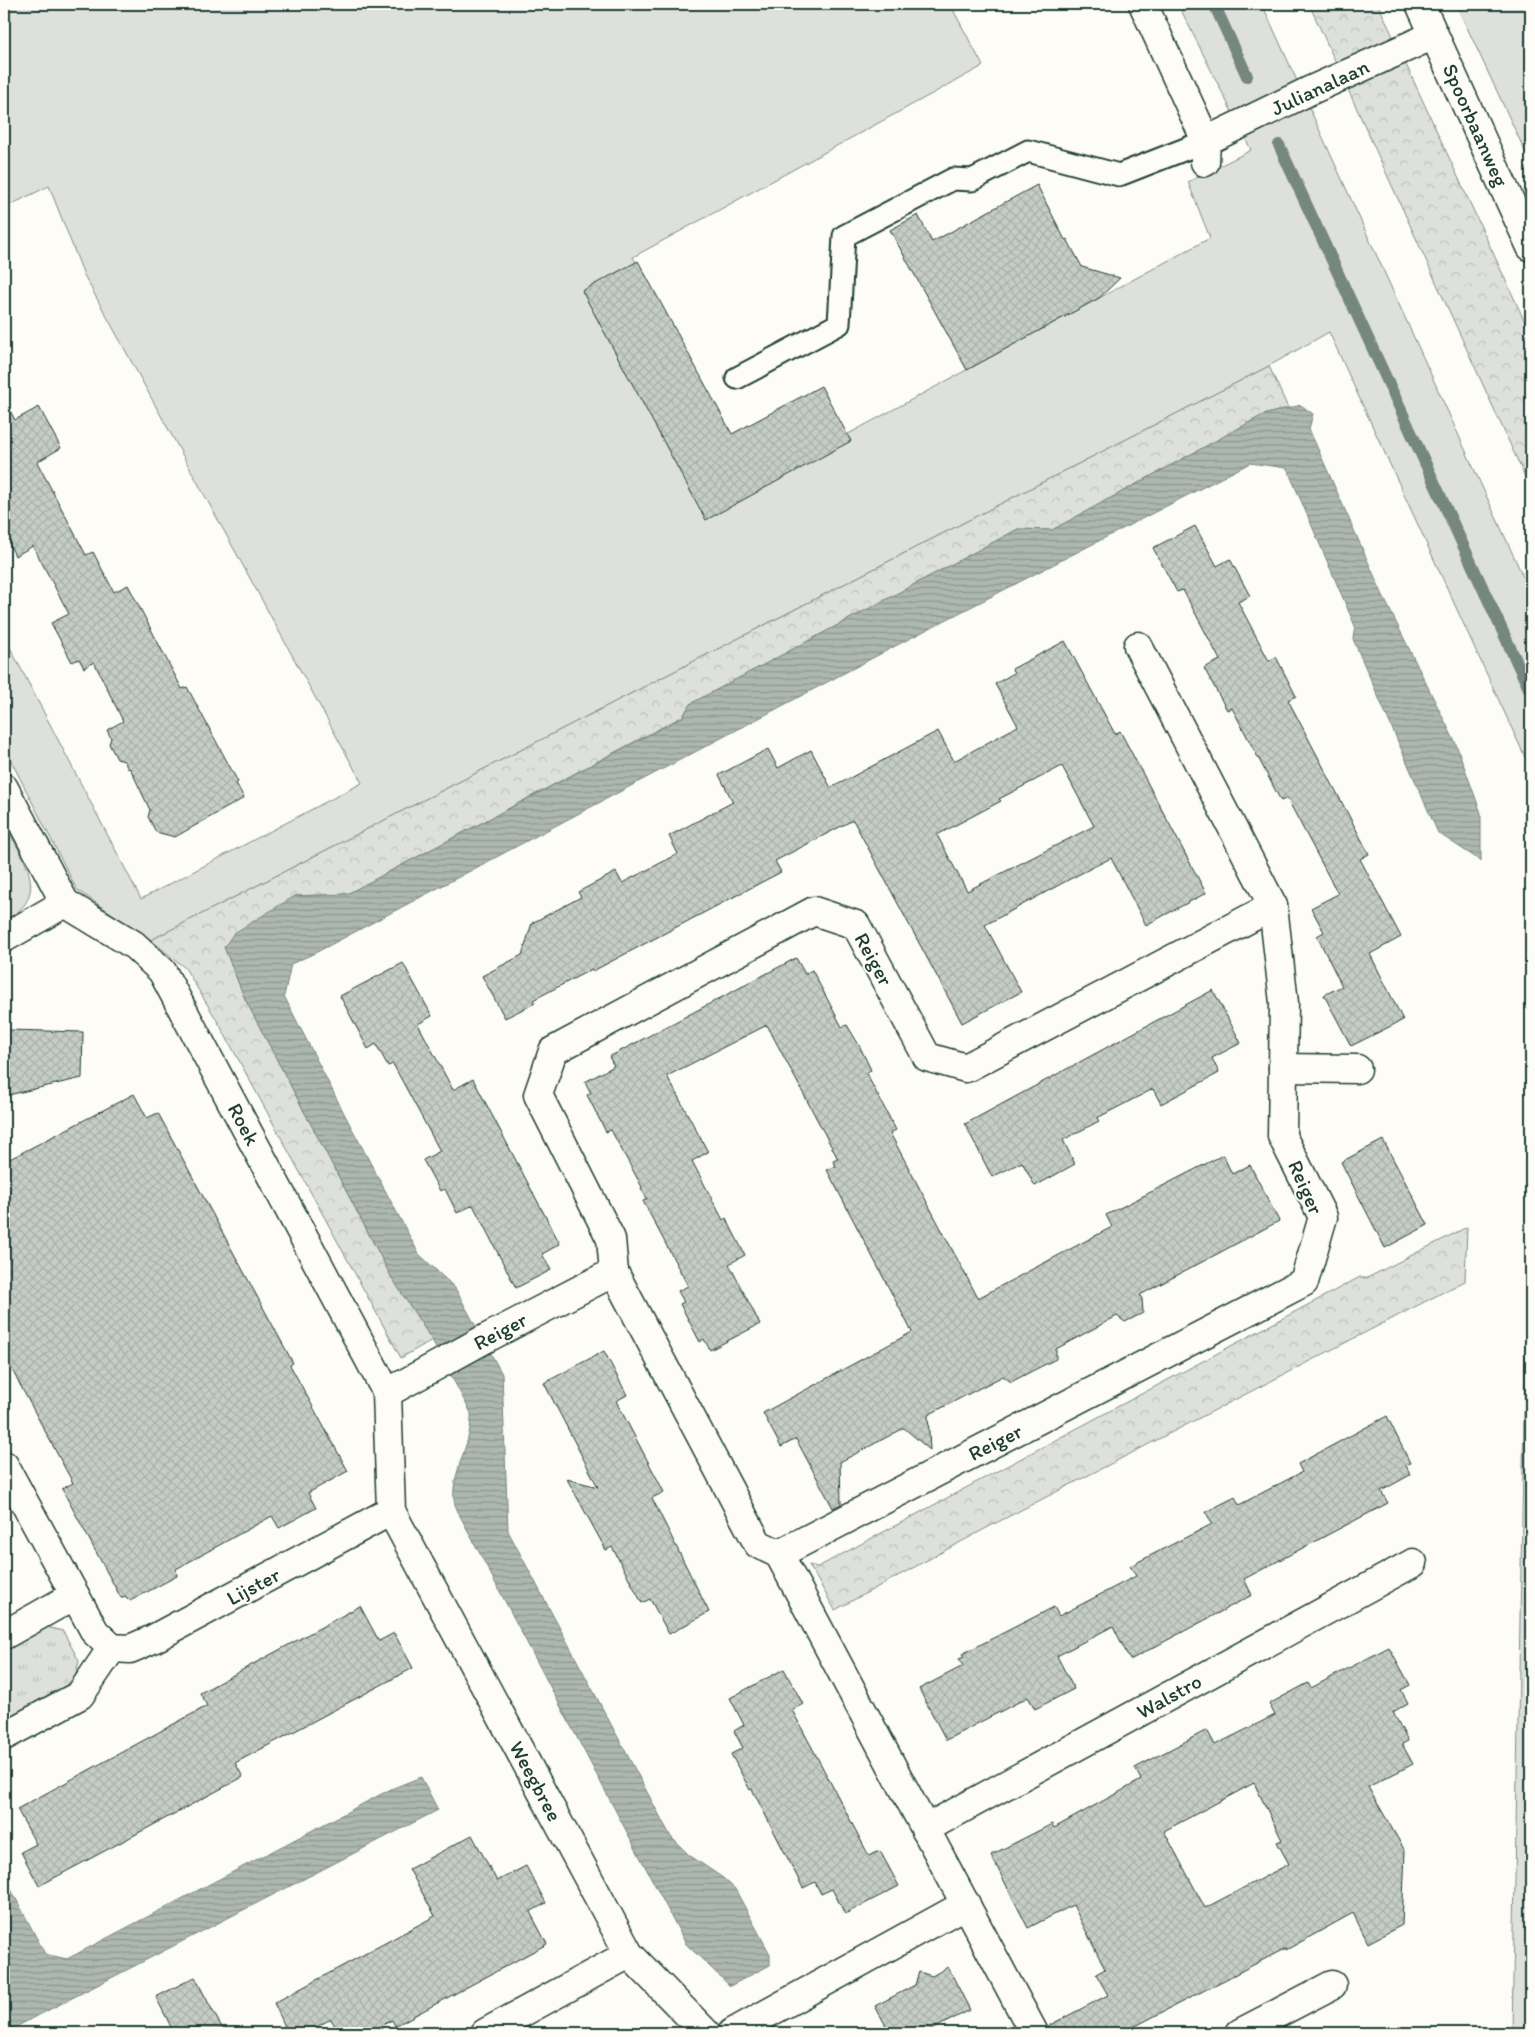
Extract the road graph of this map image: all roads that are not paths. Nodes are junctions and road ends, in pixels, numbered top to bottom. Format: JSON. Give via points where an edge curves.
{"nodes":[{"id":1,"x":1143,"y":4,"type":"edge"},
{"id":2,"x":1420,"y":4,"type":"edge"},
{"id":3,"x":1434,"y":35,"type":"junction"},
{"id":4,"x":1205,"y":151,"type":"junction"},
{"id":5,"x":1531,"y":247,"type":"edge"},
{"id":6,"x":737,"y":378,"type":"dead end"},
{"id":7,"x":1138,"y":646,"type":"dead end"},
{"id":8,"x":4,"y":788,"type":"edge"},
{"id":9,"x":65,"y":904,"type":"junction"},
{"id":10,"x":1273,"y":906,"type":"junction"},
{"id":11,"x":4,"y":938,"type":"edge"},
{"id":12,"x":1283,"y":1068,"type":"junction"},
{"id":13,"x":1357,"y":1069,"type":"dead end"},
{"id":14,"x":614,"y":1272,"type":"junction"},
{"id":15,"x":387,"y":1393,"type":"junction"},
{"id":16,"x":4,"y":1465,"type":"edge"},
{"id":17,"x":391,"y":1511,"type":"junction"},
{"id":18,"x":779,"y":1554,"type":"junction"},
{"id":19,"x":1413,"y":1563,"type":"dead end"},
{"id":20,"x":75,"y":1595,"type":"junction"},
{"id":21,"x":4,"y":1635,"type":"edge"},
{"id":22,"x":112,"y":1648,"type":"junction"},
{"id":23,"x":4,"y":1736,"type":"edge"},
{"id":24,"x":925,"y":1829,"type":"junction"},
{"id":25,"x":966,"y":1904,"type":"junction"},
{"id":26,"x":629,"y":1954,"type":"junction"},
{"id":27,"x":1332,"y":1985,"type":"dead end"},
{"id":28,"x":485,"y":2033,"type":"edge"},
{"id":29,"x":706,"y":2033,"type":"edge"},
{"id":30,"x":732,"y":2033,"type":"edge"},
{"id":31,"x":1034,"y":2033,"type":"edge"},
{"id":32,"x":1240,"y":2033,"type":"edge"}],
"edges":[{"from":1,"to":4,"type":"street"},
{"from":2,"to":3,"type":"street","name":"Spoorbaanweg"},
{"from":3,"to":4,"type":"street","name":"Julianalaan","via":[[1309,91]]},
{"from":3,"to":5,"type":"street","name":"Spoorbaanweg"},
{"from":4,"to":6,"type":"lane","via":[[1119,175],[1028,150],[972,180],[953,179],[844,236],[839,324]]},
{"from":7,"to":10,"type":"street","name":"Reiger"},
{"from":8,"to":9,"type":"street"},
{"from":9,"to":11,"type":"street"},
{"from":9,"to":15,"type":"street","name":"Roek","via":[[134,945],[162,971]]},
{"from":10,"to":12,"type":"street","name":"Reiger","via":[[1284,1003]]},
{"from":10,"to":14,"type":"street","name":"Reiger","via":[[966,1068],[927,1058],[856,925],[814,911],[553,1051],[538,1095],[611,1239]]},
{"from":12,"to":13,"type":"street"},
{"from":12,"to":18,"type":"street","name":"Reiger","via":[[1282,1136],[1323,1217],[1304,1282]]},
{"from":14,"to":15,"type":"street","name":"Reiger"},
{"from":14,"to":18,"type":"street","name":"Reiger","via":[[758,1544]]},
{"from":15,"to":17,"type":"street","name":"Roek"},
{"from":16,"to":20,"type":"street"},
{"from":17,"to":22,"type":"street","name":"Lijster","via":[[153,1639],[130,1649]]},
{"from":17,"to":26,"type":"street","name":"Weegbree"},
{"from":18,"to":24,"type":"street"},
{"from":19,"to":24,"type":"street","name":"Walstro"},
{"from":20,"to":21,"type":"street"},
{"from":20,"to":22,"type":"street","via":[[95,1632]]},
{"from":22,"to":23,"type":"street","via":[[80,1695]]},
{"from":24,"to":25,"type":"street"},
{"from":25,"to":30,"type":"street"},
{"from":25,"to":31,"type":"street"},
{"from":26,"to":28,"type":"street"},
{"from":26,"to":29,"type":"street","name":"Weegbree"},
{"from":27,"to":32,"type":"street"}]}
